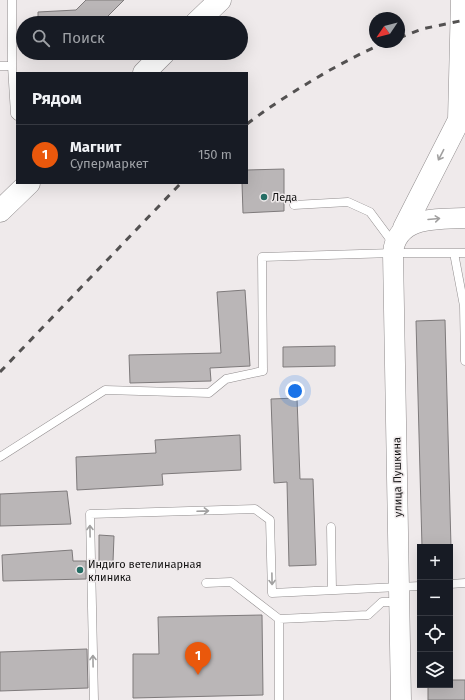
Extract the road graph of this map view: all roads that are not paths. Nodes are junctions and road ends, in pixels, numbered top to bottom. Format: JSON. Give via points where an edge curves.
{"nodes":[{"id":1,"x":12,"y":0,"type":"edge"},
{"id":2,"x":220,"y":0,"type":"edge"},
{"id":3,"x":462,"y":0,"type":"edge"},
{"id":4,"x":203,"y":16,"type":"edge"},
{"id":5,"x":157,"y":60,"type":"edge"},
{"id":6,"x":0,"y":66,"type":"edge"},
{"id":7,"x":12,"y":66,"type":"junction"},
{"id":8,"x":145,"y":72,"type":"edge"},
{"id":9,"x":16,"y":115,"type":"edge"},
{"id":10,"x":462,"y":125,"type":"edge"},
{"id":11,"x":28,"y":184,"type":"edge"},
{"id":12,"x":294,"y":205,"type":"dead end"},
{"id":13,"x":0,"y":211,"type":"edge"},
{"id":14,"x":465,"y":218,"type":"edge"},
{"id":15,"x":397,"y":242,"type":"junction"},
{"id":16,"x":454,"y":254,"type":"junction"},
{"id":17,"x":465,"y":254,"type":"edge"},
{"id":18,"x":465,"y":361,"type":"edge"},
{"id":19,"x":0,"y":457,"type":"edge"},
{"id":20,"x":331,"y":528,"type":"dead end"},
{"id":21,"x":465,"y":582,"type":"edge"},
{"id":22,"x":206,"y":583,"type":"dead end"},
{"id":23,"x":453,"y":584,"type":"edge"},
{"id":24,"x":417,"y":587,"type":"edge"},
{"id":25,"x":332,"y":590,"type":"junction"},
{"id":26,"x":399,"y":595,"type":"junction"},
{"id":27,"x":279,"y":619,"type":"junction"},
{"id":28,"x":94,"y":700,"type":"edge"},
{"id":29,"x":279,"y":700,"type":"edge"},
{"id":30,"x":401,"y":700,"type":"edge"}],
"edges":[{"from":1,"to":7,"type":"lane"},
{"from":2,"to":4,"type":"main road"},
{"from":3,"to":10,"type":"main road"},
{"from":5,"to":8,"type":"main road"},
{"from":6,"to":7,"type":"lane"},
{"from":7,"to":9,"type":"lane"},
{"from":10,"to":15,"type":"main road","one_way":true},
{"from":11,"to":13,"type":"main road"},
{"from":12,"to":15,"type":"lane","via":[[348,202],[370,212]]},
{"from":15,"to":14,"type":"street","one_way":true,"via":[[429,219]]},
{"from":15,"to":16,"type":"lane"},
{"from":15,"to":19,"type":"lane","via":[[262,257],[263,371],[226,379],[209,393],[105,390]]},
{"from":15,"to":26,"type":"street","name":"улица Пушкина"},
{"from":16,"to":17,"type":"lane"},
{"from":16,"to":18,"type":"lane","via":[[464,306]]},
{"from":20,"to":25,"type":"lane"},
{"from":21,"to":23,"type":"lane"},
{"from":22,"to":27,"type":"lane","via":[[231,582]]},
{"from":24,"to":26,"type":"lane"},
{"from":25,"to":26,"type":"lane"},
{"from":28,"to":25,"type":"lane","one_way":true,"via":[[90,514],[255,509],[270,520],[272,593]]},
{"from":26,"to":27,"type":"lane","via":[[382,602],[368,615]]},
{"from":26,"to":30,"type":"street","name":"улица Пушкина"},
{"from":27,"to":29,"type":"lane"}]}
